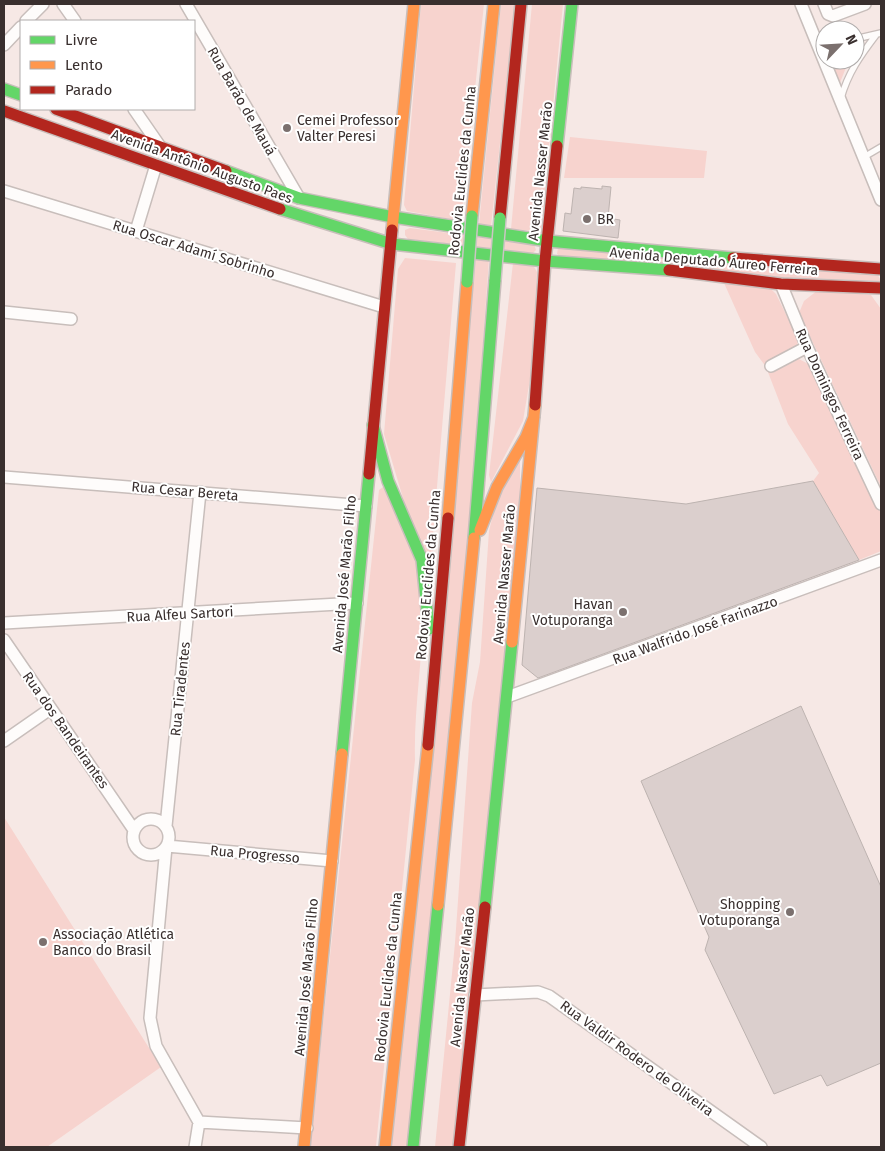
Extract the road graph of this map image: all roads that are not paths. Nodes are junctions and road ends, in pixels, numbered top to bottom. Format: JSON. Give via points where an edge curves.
{"nodes":[{"id":1,"x":43,"y":4,"type":"edge"},
{"id":2,"x":63,"y":4,"type":"edge"},
{"id":3,"x":186,"y":4,"type":"edge"},
{"id":4,"x":414,"y":4,"type":"edge"},
{"id":5,"x":494,"y":4,"type":"edge"},
{"id":6,"x":522,"y":4,"type":"edge"},
{"id":7,"x":572,"y":4,"type":"edge"},
{"id":8,"x":801,"y":4,"type":"edge"},
{"id":9,"x":824,"y":4,"type":"edge"},
{"id":10,"x":858,"y":5,"type":"edge"},
{"id":11,"x":27,"y":20,"type":"edge"},
{"id":12,"x":74,"y":20,"type":"edge"},
{"id":13,"x":20,"y":27,"type":"edge"},
{"id":14,"x":815,"y":31,"type":"edge"},
{"id":15,"x":879,"y":34,"type":"edge"},
{"id":16,"x":865,"y":36,"type":"edge"},
{"id":17,"x":4,"y":45,"type":"edge"},
{"id":18,"x":830,"y":70,"type":"edge"},
{"id":19,"x":4,"y":89,"type":"edge"},
{"id":20,"x":20,"y":96,"type":"edge"},
{"id":21,"x":840,"y":100,"type":"junction"},
{"id":22,"x":4,"y":110,"type":"edge"},
{"id":23,"x":59,"y":110,"type":"edge"},
{"id":24,"x":135,"y":110,"type":"edge"},
{"id":25,"x":881,"y":147,"type":"edge"},
{"id":26,"x":161,"y":148,"type":"junction"},
{"id":27,"x":864,"y":157,"type":"junction"},
{"id":28,"x":156,"y":166,"type":"junction"},
{"id":29,"x":9,"y":192,"type":"edge"},
{"id":30,"x":299,"y":198,"type":"junction"},
{"id":31,"x":881,"y":200,"type":"edge"},
{"id":32,"x":4,"y":201,"type":"edge"},
{"id":33,"x":294,"y":214,"type":"junction"},
{"id":34,"x":393,"y":218,"type":"junction"},
{"id":35,"x":136,"y":231,"type":"junction"},
{"id":36,"x":548,"y":241,"type":"junction"},
{"id":37,"x":392,"y":244,"type":"junction"},
{"id":38,"x":698,"y":256,"type":"junction"},
{"id":39,"x":545,"y":261,"type":"junction"},
{"id":40,"x":881,"y":269,"type":"edge"},
{"id":41,"x":696,"y":272,"type":"junction"},
{"id":42,"x":781,"y":284,"type":"junction"},
{"id":43,"x":881,"y":288,"type":"edge"},
{"id":44,"x":384,"y":307,"type":"junction"},
{"id":45,"x":4,"y":312,"type":"edge"},
{"id":46,"x":71,"y":319,"type":"dead end"},
{"id":47,"x":807,"y":347,"type":"junction"},
{"id":48,"x":771,"y":366,"type":"dead end"},
{"id":49,"x":534,"y":417,"type":"junction"},
{"id":50,"x":373,"y":425,"type":"junction"},
{"id":51,"x":4,"y":477,"type":"edge"},
{"id":52,"x":200,"y":492,"type":"junction"},
{"id":53,"x":881,"y":504,"type":"edge"},
{"id":54,"x":366,"y":506,"type":"junction"},
{"id":55,"x":472,"y":550,"type":"junction"},
{"id":56,"x":881,"y":560,"type":"edge"},
{"id":57,"x":357,"y":603,"type":"junction"},
{"id":58,"x":188,"y":613,"type":"junction"},
{"id":59,"x":4,"y":623,"type":"edge"},
{"id":60,"x":4,"y":640,"type":"edge"},
{"id":61,"x":433,"y":694,"type":"junction"},
{"id":62,"x":507,"y":698,"type":"junction"},
{"id":63,"x":50,"y":709,"type":"junction"},
{"id":64,"x":4,"y":741,"type":"edge"},
{"id":65,"x":129,"y":819,"type":"junction"},
{"id":66,"x":142,"y":821,"type":"junction"},
{"id":67,"x":166,"y":826,"type":"junction"},
{"id":68,"x":134,"y":830,"type":"junction"},
{"id":69,"x":170,"y":844,"type":"junction"},
{"id":70,"x":332,"y":861,"type":"junction"},
{"id":71,"x":475,"y":995,"type":"junction"},
{"id":72,"x":199,"y":1122,"type":"junction"},
{"id":73,"x":307,"y":1128,"type":"junction"},
{"id":74,"x":195,"y":1147,"type":"edge"},
{"id":75,"x":304,"y":1147,"type":"edge"},
{"id":76,"x":385,"y":1147,"type":"edge"},
{"id":77,"x":413,"y":1147,"type":"edge"},
{"id":78,"x":459,"y":1147,"type":"edge"},
{"id":79,"x":761,"y":1147,"type":"edge"}],
"edges":[{"from":1,"to":11,"type":"street"},
{"from":2,"to":12,"type":"street"},
{"from":3,"to":30,"type":"street","name":"Rua Barão de Mauá"},
{"from":4,"to":34,"type":"main road","name":"Avenida José Marão Filho"},
{"from":5,"to":61,"type":"main road","name":"Rodovia Euclides da Cunha","bridge":true,"via":[[472,216]]},
{"from":6,"to":55,"type":"main road","bridge":true},
{"from":7,"to":36,"type":"main road","name":"Avenida Nasser Marão"},
{"from":8,"to":14,"type":"street"},
{"from":9,"to":10,"type":"street","via":[[828,14],[833,16]]},
{"from":13,"to":17,"type":"street"},
{"from":15,"to":16,"type":"lane"},
{"from":15,"to":21,"type":"lane","via":[[855,62]]},
{"from":18,"to":21,"type":"street"},
{"from":19,"to":20,"type":"main road"},
{"from":21,"to":27,"type":"street"},
{"from":22,"to":28,"type":"main road","name":"Avenida Antônio Augusto Paes"},
{"from":23,"to":26,"type":"main road","name":"Avenida Antônio Augusto Paes"},
{"from":24,"to":26,"type":"street"},
{"from":25,"to":27,"type":"lane"},
{"from":26,"to":28,"type":"main road"},
{"from":26,"to":30,"type":"main road","name":"Avenida Antônio Augusto Paes"},
{"from":27,"to":31,"type":"street"},
{"from":28,"to":33,"type":"main road","name":"Avenida Antônio Augusto Paes"},
{"from":28,"to":35,"type":"street"},
{"from":29,"to":32,"type":"street"},
{"from":29,"to":35,"type":"street","name":"Rua Oscar Adamí Sobrinho"},
{"from":30,"to":33,"type":"main road"},
{"from":30,"to":34,"type":"main road","name":"Avenida Antônio Augusto Paes"},
{"from":33,"to":37,"type":"main road","name":"Avenida Antônio Augusto Paes"},
{"from":34,"to":36,"type":"main road","name":"Avenida Antônio Augusto Paes"},
{"from":34,"to":37,"type":"main road","name":"Avenida José Marão Filho"},
{"from":35,"to":44,"type":"street","name":"Rua Oscar Adamí Sobrinho"},
{"from":36,"to":38,"type":"main road","name":"Avenida Deputado Áureo Ferreira"},
{"from":36,"to":39,"type":"main road","name":"Avenida Nasser Marão"},
{"from":37,"to":39,"type":"main road","name":"Avenida Antônio Augusto Paes"},
{"from":37,"to":44,"type":"main road","name":"Avenida José Marão Filho"},
{"from":38,"to":40,"type":"main road","name":"Avenida Deputado Áureo Ferreira"},
{"from":38,"to":41,"type":"main road"},
{"from":39,"to":41,"type":"main road","name":"Avenida Deputado Áureo Ferreira"},
{"from":39,"to":49,"type":"main road","name":"Avenida Nasser Marão"},
{"from":41,"to":42,"type":"main road","name":"Avenida Deputado Áureo Ferreira"},
{"from":42,"to":43,"type":"main road","name":"Avenida Deputado Áureo Ferreira"},
{"from":42,"to":47,"type":"street","name":"Rua Domingos Ferreira"},
{"from":44,"to":50,"type":"main road","name":"Avenida José Marão Filho"},
{"from":45,"to":46,"type":"street"},
{"from":47,"to":48,"type":"street"},
{"from":47,"to":53,"type":"street","name":"Rua Domingos Ferreira"},
{"from":49,"to":55,"type":"main road","via":[[497,487]]},
{"from":49,"to":62,"type":"main road","name":"Avenida Nasser Marão"},
{"from":50,"to":54,"type":"main road","name":"Avenida José Marão Filho"},
{"from":50,"to":61,"type":"main road","via":[[388,481],[422,560]]},
{"from":51,"to":52,"type":"street","name":"Rua Cesar Bereta"},
{"from":52,"to":54,"type":"street","name":"Rua Cesar Bereta"},
{"from":52,"to":58,"type":"street","name":"Rua Tiradentes"},
{"from":54,"to":57,"type":"main road","name":"Avenida José Marão Filho"},
{"from":55,"to":77,"type":"main road"},
{"from":56,"to":62,"type":"street","name":"Rua Walfrido José Farinazzo"},
{"from":57,"to":58,"type":"street","name":"Rua Alfeu Sartori"},
{"from":57,"to":70,"type":"main road","name":"Avenida José Marão Filho"},
{"from":58,"to":59,"type":"street","name":"Rua Alfeu Sartori"},
{"from":58,"to":67,"type":"street","name":"Rua Tiradentes"},
{"from":60,"to":63,"type":"street","name":"Rua dos Bandeirantes"},
{"from":61,"to":76,"type":"main road","name":"Rodovia Euclides da Cunha"},
{"from":62,"to":71,"type":"main road","name":"Avenida Nasser Marão"},
{"from":63,"to":64,"type":"street"},
{"from":63,"to":65,"type":"street","name":"Rua dos Bandeirantes"},
{"from":65,"to":66,"type":"street"},
{"from":65,"to":68,"type":"street","name":"Rua dos Bandeirantes"},
{"from":66,"to":67,"type":"street","via":[[155,819]]},
{"from":66,"to":68,"type":"street"},
{"from":67,"to":69,"type":"street"},
{"from":68,"to":69,"type":"street","via":[[136,846],[143,853],[153,855]]},
{"from":69,"to":70,"type":"street","name":"Rua Progresso"},
{"from":69,"to":72,"type":"street","via":[[151,1032]]},
{"from":70,"to":73,"type":"main road","name":"Avenida José Marão Filho"},
{"from":71,"to":78,"type":"main road","name":"Avenida Nasser Marão"},
{"from":71,"to":79,"type":"street","name":"Rua Valdir Rodero de Oliveira","via":[[538,992],[549,996]]},
{"from":72,"to":73,"type":"street"},
{"from":72,"to":74,"type":"street"},
{"from":73,"to":75,"type":"main road","name":"Avenida José Marão Filho"}]}
